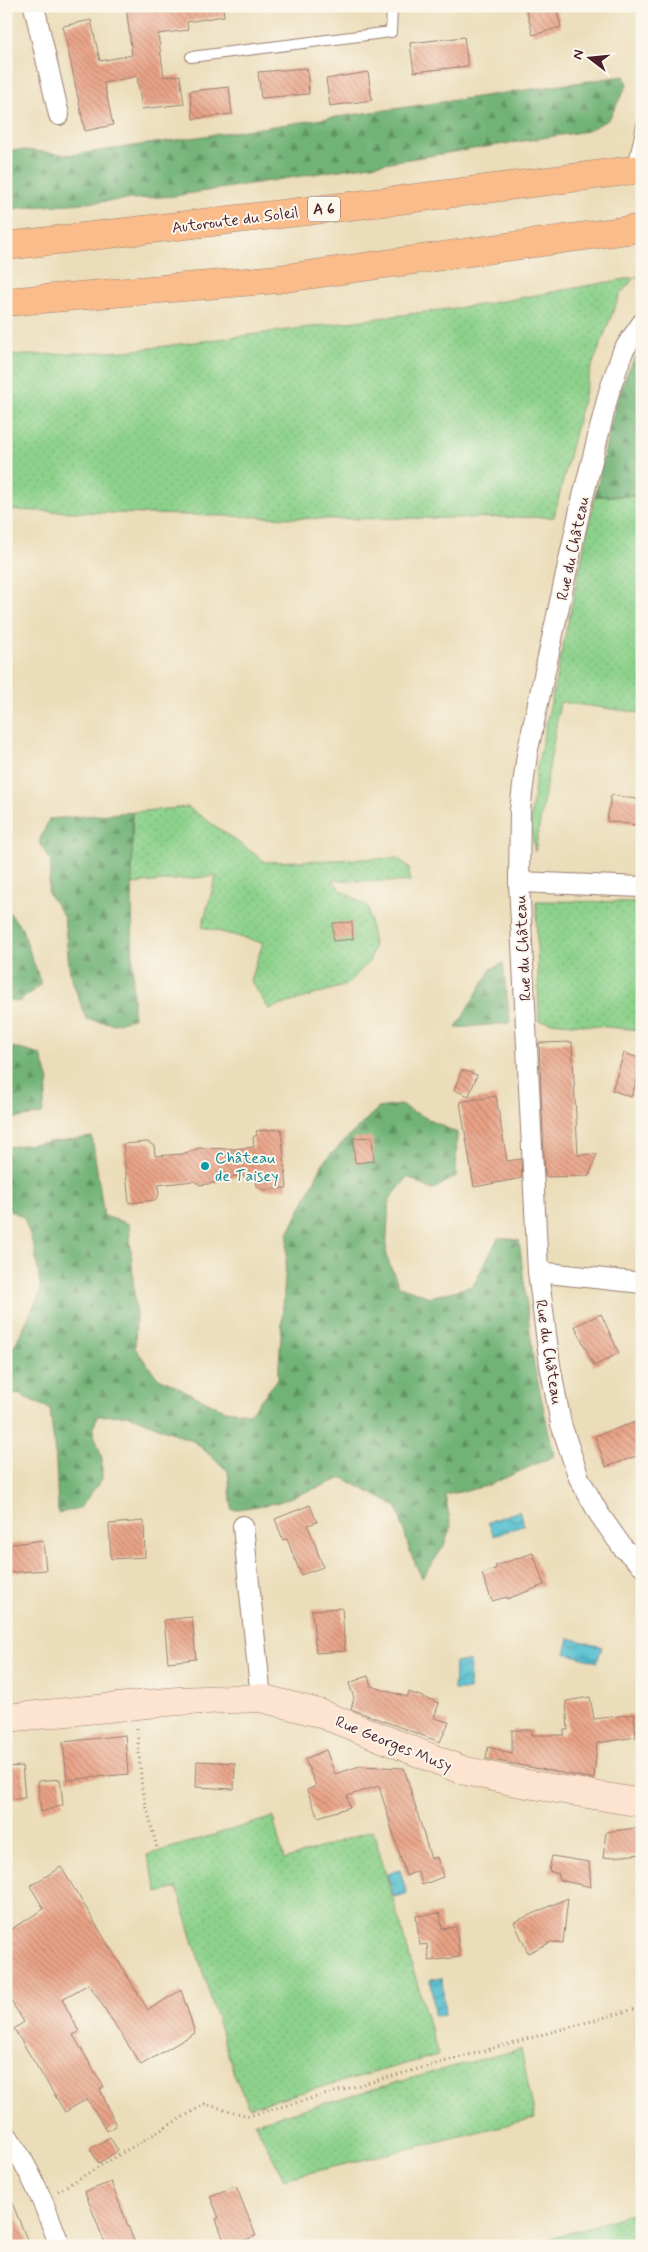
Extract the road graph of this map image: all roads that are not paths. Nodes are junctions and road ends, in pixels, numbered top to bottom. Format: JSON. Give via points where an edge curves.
{"nodes":[{"id":1,"x":34,"y":6,"type":"edge"},
{"id":2,"x":392,"y":6,"type":"edge"},
{"id":3,"x":192,"y":57,"type":"dead end"},
{"id":4,"x":58,"y":115,"type":"dead end"},
{"id":5,"x":642,"y":125,"type":"edge"},
{"id":6,"x":637,"y":170,"type":"edge"},
{"id":7,"x":642,"y":228,"type":"edge"},
{"id":8,"x":6,"y":246,"type":"edge"},
{"id":9,"x":6,"y":302,"type":"edge"},
{"id":10,"x":642,"y":323,"type":"edge"},
{"id":11,"x":519,"y":882,"type":"junction"},
{"id":12,"x":642,"y":887,"type":"edge"},
{"id":13,"x":538,"y":1272,"type":"junction"},
{"id":14,"x":642,"y":1283,"type":"edge"},
{"id":15,"x":242,"y":1526,"type":"dead end"},
{"id":16,"x":642,"y":1565,"type":"edge"},
{"id":17,"x":261,"y":1698,"type":"junction"},
{"id":18,"x":6,"y":1718,"type":"edge"},
{"id":19,"x":642,"y":1803,"type":"edge"},
{"id":20,"x":6,"y":2134,"type":"edge"},
{"id":21,"x":60,"y":2246,"type":"edge"}],
"edges":[{"from":1,"to":4,"type":"street"},
{"from":2,"to":3,"type":"lane","via":[[391,32]]},
{"from":5,"to":6,"type":"lane"},
{"from":6,"to":8,"type":"highway","name":"Autoroute du Soleil","number":"A 6"},
{"from":7,"to":9,"type":"highway","via":[[279,278]]},
{"from":10,"to":11,"type":"street","name":"Rue du Château","via":[[623,351],[609,392],[580,509],[527,754],[520,810]]},
{"from":11,"to":12,"type":"street"},
{"from":11,"to":13,"type":"street","name":"Rue du Château"},
{"from":13,"to":14,"type":"street"},
{"from":13,"to":16,"type":"street","name":"Rue du Château","via":[[561,1424],[579,1478],[623,1548]]},
{"from":15,"to":17,"type":"street"},
{"from":17,"to":18,"type":"street","name":"Rue Georges Musy"},
{"from":17,"to":19,"type":"street","name":"Rue Georges Musy","via":[[319,1713],[462,1770],[540,1787]]},
{"from":20,"to":21,"type":"street","via":[[22,2156]]}]}
